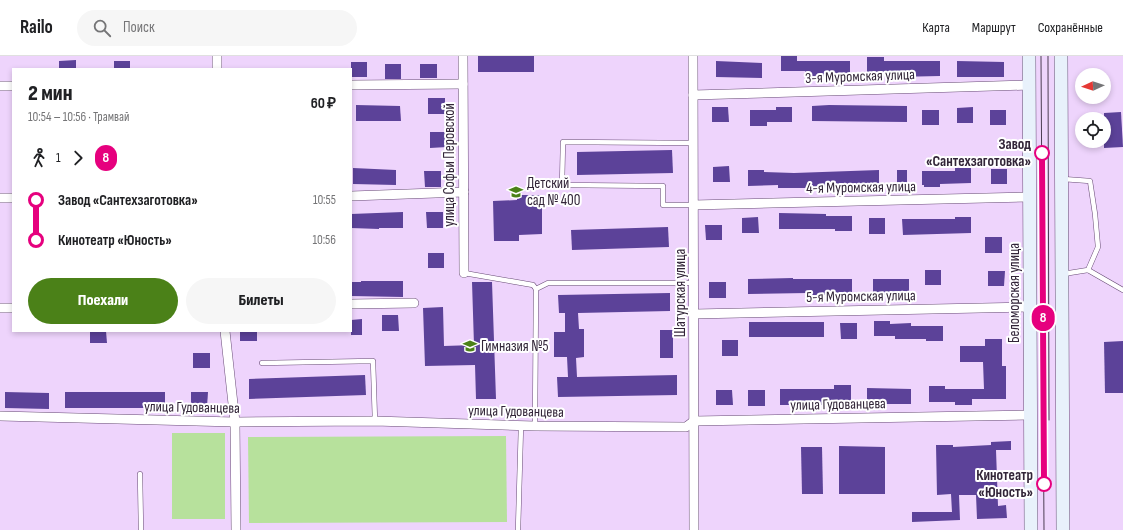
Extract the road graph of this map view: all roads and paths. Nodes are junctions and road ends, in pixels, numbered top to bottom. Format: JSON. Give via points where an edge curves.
{"nodes":[{"id":1,"x":217,"y":56,"type":"edge"},
{"id":2,"x":463,"y":56,"type":"edge"},
{"id":3,"x":693,"y":56,"type":"edge"},
{"id":4,"x":1029,"y":56,"type":"edge"},
{"id":5,"x":1061,"y":56,"type":"edge"},
{"id":6,"x":217,"y":68,"type":"edge"},
{"id":7,"x":463,"y":84,"type":"junction"},
{"id":8,"x":352,"y":85,"type":"edge"},
{"id":9,"x":1029,"y":85,"type":"junction"},
{"id":10,"x":0,"y":86,"type":"edge"},
{"id":11,"x":12,"y":86,"type":"edge"},
{"id":12,"x":693,"y":95,"type":"junction"},
{"id":13,"x":693,"y":143,"type":"junction"},
{"id":14,"x":1061,"y":179,"type":"junction"},
{"id":15,"x":464,"y":192,"type":"junction"},
{"id":16,"x":352,"y":196,"type":"edge"},
{"id":17,"x":1029,"y":197,"type":"junction"},
{"id":18,"x":0,"y":198,"type":"edge"},
{"id":19,"x":12,"y":198,"type":"edge"},
{"id":20,"x":693,"y":205,"type":"junction"},
{"id":21,"x":1088,"y":270,"type":"junction"},
{"id":22,"x":464,"y":273,"type":"joint"},
{"id":23,"x":1062,"y":275,"type":"junction"},
{"id":24,"x":693,"y":283,"type":"junction"},
{"id":25,"x":536,"y":289,"type":"junction"},
{"id":26,"x":1123,"y":290,"type":"edge"},
{"id":27,"x":414,"y":303,"type":"dead end"},
{"id":28,"x":352,"y":304,"type":"edge"},
{"id":29,"x":1030,"y":307,"type":"junction"},
{"id":30,"x":0,"y":308,"type":"edge"},
{"id":31,"x":12,"y":308,"type":"edge"},
{"id":32,"x":694,"y":314,"type":"junction"},
{"id":33,"x":225,"y":332,"type":"edge"},
{"id":34,"x":262,"y":363,"type":"dead end"},
{"id":35,"x":1030,"y":415,"type":"junction"},
{"id":36,"x":0,"y":416,"type":"edge"},
{"id":37,"x":375,"y":421,"type":"junction"},
{"id":38,"x":694,"y":421,"type":"junction"},
{"id":39,"x":235,"y":422,"type":"junction"},
{"id":40,"x":520,"y":426,"type":"junction"},
{"id":41,"x":536,"y":426,"type":"junction"},
{"id":42,"x":140,"y":474,"type":"dead end"},
{"id":43,"x":141,"y":530,"type":"edge"},
{"id":44,"x":236,"y":530,"type":"edge"},
{"id":45,"x":518,"y":530,"type":"edge"},
{"id":46,"x":694,"y":530,"type":"edge"},
{"id":47,"x":1030,"y":530,"type":"edge"},
{"id":48,"x":1063,"y":530,"type":"edge"}],
"edges":[{"from":1,"to":6,"type":"street"},
{"from":2,"to":7,"type":"street","name":"улица Софьи Перовской"},
{"from":3,"to":12,"type":"street","name":"Шатурская улица"},
{"from":4,"to":9,"type":"main road","name":"Беломорская улица"},
{"from":5,"to":14,"type":"main road"},
{"from":7,"to":8,"type":"street"},
{"from":7,"to":15,"type":"street","name":"улица Софьи Перовской"},
{"from":9,"to":12,"type":"street","name":"3-я Муромская улица"},
{"from":9,"to":17,"type":"main road","name":"Беломорская улица"},
{"from":10,"to":11,"type":"street"},
{"from":12,"to":13,"type":"street","name":"Шатурская улица"},
{"from":13,"to":20,"type":"street","name":"Шатурская улица"},
{"from":13,"to":20,"type":"lane","via":[[563,142],[562,185],[663,186],[663,205]]},
{"from":14,"to":21,"type":"lane","via":[[1090,181],[1098,247]]},
{"from":14,"to":23,"type":"main road"},
{"from":15,"to":16,"type":"street"},
{"from":15,"to":22,"type":"street","name":"улица Софьи Перовской"},
{"from":17,"to":20,"type":"street","name":"4-я Муромская улица"},
{"from":17,"to":29,"type":"main road","name":"Беломорская улица"},
{"from":18,"to":19,"type":"street"},
{"from":20,"to":24,"type":"street","name":"Шатурская улица"},
{"from":21,"to":23,"type":"lane"},
{"from":21,"to":26,"type":"lane"},
{"from":22,"to":25,"type":"lane","via":[[532,285]]},
{"from":23,"to":48,"type":"main road"},
{"from":24,"to":25,"type":"lane","via":[[548,283]]},
{"from":24,"to":32,"type":"street","name":"Шатурская улица"},
{"from":25,"to":41,"type":"lane"},
{"from":27,"to":28,"type":"street"},
{"from":29,"to":32,"type":"street","name":"5-я Муромская улица"},
{"from":29,"to":35,"type":"main road","name":"Беломорская улица"},
{"from":30,"to":31,"type":"street"},
{"from":32,"to":38,"type":"street","name":"Шатурская улица"},
{"from":33,"to":39,"type":"street"},
{"from":34,"to":37,"type":"lane","via":[[373,361]]},
{"from":35,"to":38,"type":"street","name":"улица Гудованцева"},
{"from":35,"to":47,"type":"main road","name":"Беломорская улица"},
{"from":36,"to":39,"type":"street","name":"улица Гудованцева"},
{"from":37,"to":39,"type":"street","name":"улица Гудованцева"},
{"from":37,"to":40,"type":"street","name":"улица Гудованцева"},
{"from":38,"to":41,"type":"street","name":"улица Гудованцева","via":[[686,427]]},
{"from":38,"to":46,"type":"street","name":"Шатурская улица"},
{"from":39,"to":44,"type":"street"},
{"from":40,"to":41,"type":"street","name":"улица Гудованцева"},
{"from":40,"to":45,"type":"lane"},
{"from":42,"to":43,"type":"lane"}]}
